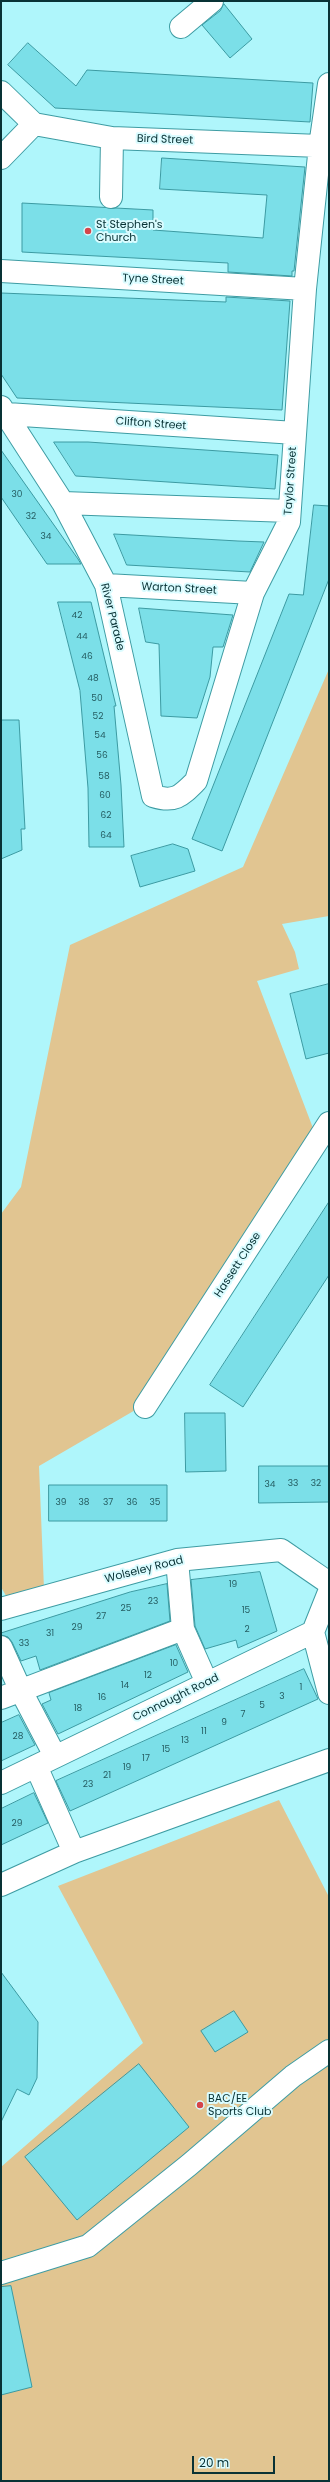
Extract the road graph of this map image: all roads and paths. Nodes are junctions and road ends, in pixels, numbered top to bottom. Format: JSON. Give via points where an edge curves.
{"nodes":[{"id":1,"x":212,"y":1,"type":"edge"},
{"id":2,"x":181,"y":27,"type":"dead end"},
{"id":3,"x":329,"y":84,"type":"edge"},
{"id":4,"x":1,"y":92,"type":"edge"},
{"id":5,"x":34,"y":124,"type":"junction"},
{"id":6,"x":112,"y":138,"type":"junction"},
{"id":7,"x":320,"y":146,"type":"junction"},
{"id":8,"x":1,"y":158,"type":"edge"},
{"id":9,"x":111,"y":197,"type":"dead end"},
{"id":10,"x":1,"y":271,"type":"edge"},
{"id":11,"x":305,"y":289,"type":"junction"},
{"id":12,"x":4,"y":410,"type":"edge"},
{"id":13,"x":295,"y":433,"type":"junction"},
{"id":14,"x":63,"y":503,"type":"junction"},
{"id":15,"x":289,"y":510,"type":"junction"},
{"id":16,"x":106,"y":585,"type":"junction"},
{"id":17,"x":253,"y":593,"type":"junction"},
{"id":18,"x":182,"y":795,"type":"joint"},
{"id":19,"x":329,"y":1123,"type":"edge"},
{"id":20,"x":145,"y":1407,"type":"dead end"},
{"id":21,"x":177,"y":1560,"type":"junction"},
{"id":22,"x":329,"y":1583,"type":"edge"},
{"id":23,"x":329,"y":1592,"type":"edge"},
{"id":24,"x":1,"y":1609,"type":"edge"},
{"id":25,"x":183,"y":1629,"type":"junction"},
{"id":26,"x":313,"y":1632,"type":"junction"},
{"id":27,"x":1,"y":1647,"type":"edge"},
{"id":28,"x":207,"y":1683,"type":"junction"},
{"id":29,"x":10,"y":1693,"type":"edge"},
{"id":30,"x":329,"y":1693,"type":"edge"},
{"id":31,"x":55,"y":1756,"type":"junction"},
{"id":32,"x":329,"y":1760,"type":"edge"},
{"id":33,"x":36,"y":1766,"type":"junction"},
{"id":34,"x":1,"y":1783,"type":"edge"},
{"id":35,"x":74,"y":1852,"type":"junction"},
{"id":36,"x":1,"y":1885,"type":"edge"},
{"id":37,"x":329,"y":2051,"type":"edge"},
{"id":38,"x":1,"y":2273,"type":"edge"}],
"edges":[{"from":1,"to":2,"type":"street"},
{"from":3,"to":7,"type":"street"},
{"from":4,"to":5,"type":"street"},
{"from":5,"to":6,"type":"street","name":"Bird Street"},
{"from":5,"to":8,"type":"street"},
{"from":6,"to":7,"type":"street","name":"Bird Street"},
{"from":6,"to":9,"type":"street"},
{"from":7,"to":11,"type":"street","name":"Taylor Street"},
{"from":10,"to":11,"type":"street","name":"Tyne Street"},
{"from":11,"to":13,"type":"street","name":"Taylor Street"},
{"from":12,"to":13,"type":"street","name":"Clifton Street"},
{"from":12,"to":14,"type":"street","name":"River Parade"},
{"from":13,"to":15,"type":"street","name":"Taylor Street"},
{"from":14,"to":15,"type":"street"},
{"from":14,"to":16,"type":"street","name":"River Parade"},
{"from":15,"to":17,"type":"street","name":"Taylor Street","via":[[289,522]]},
{"from":16,"to":17,"type":"street","name":"Warton Street"},
{"from":16,"to":18,"type":"street","name":"River Parade","via":[[153,796],[167,801]]},
{"from":17,"to":18,"type":"street","name":"Taylor Street","via":[[196,780]]},
{"from":19,"to":20,"type":"street","name":"Hassett Close"},
{"from":21,"to":22,"type":"street","name":"Wolseley Road","via":[[281,1550]]},
{"from":21,"to":24,"type":"street","name":"Wolseley Road"},
{"from":21,"to":25,"type":"street"},
{"from":23,"to":26,"type":"street"},
{"from":25,"to":28,"type":"street"},
{"from":25,"to":29,"type":"street"},
{"from":26,"to":28,"type":"street","name":"Connaught Road"},
{"from":26,"to":30,"type":"street"},
{"from":27,"to":29,"type":"street"},
{"from":28,"to":31,"type":"street","name":"Connaught Road"},
{"from":29,"to":31,"type":"street"},
{"from":31,"to":33,"type":"street","name":"Connaught Road"},
{"from":32,"to":35,"type":"street"},
{"from":33,"to":34,"type":"street","name":"Connaught Road"},
{"from":33,"to":35,"type":"street"},
{"from":35,"to":36,"type":"street"},
{"from":37,"to":38,"type":"street","via":[[293,2076],[88,2246]]}]}
